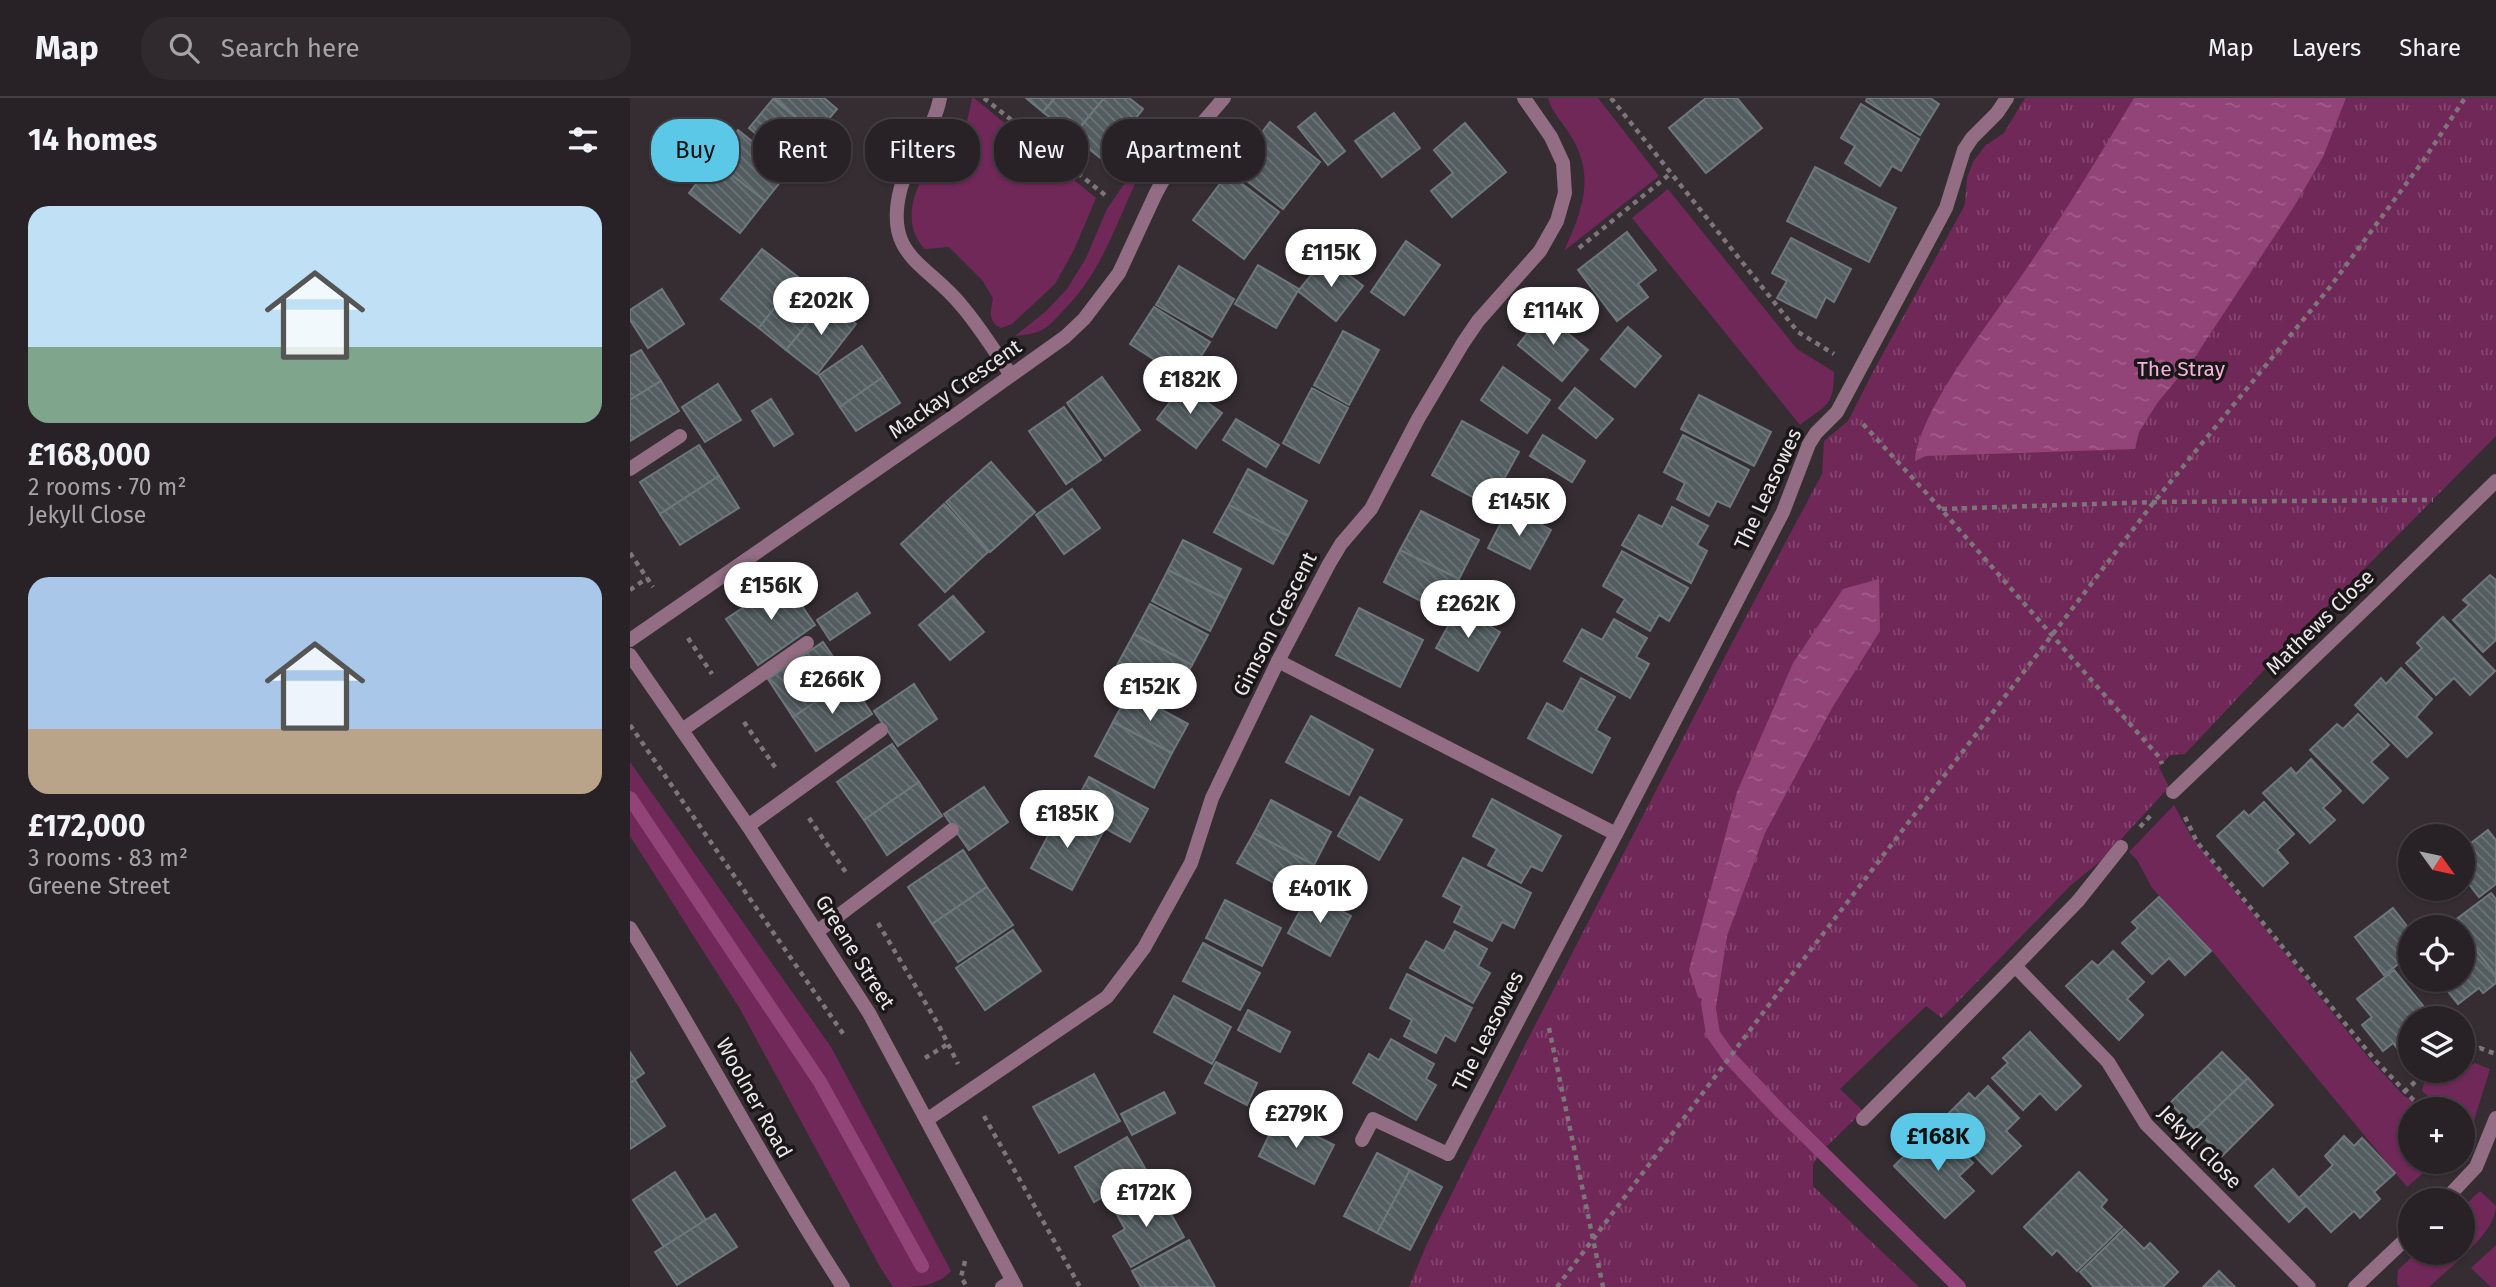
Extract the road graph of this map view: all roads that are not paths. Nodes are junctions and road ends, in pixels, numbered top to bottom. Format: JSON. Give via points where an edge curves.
{"nodes":[{"id":1,"x":940,"y":98,"type":"edge"},
{"id":2,"x":1224,"y":98,"type":"edge"},
{"id":3,"x":1524,"y":98,"type":"edge"},
{"id":4,"x":2007,"y":98,"type":"edge"},
{"id":5,"x":1011,"y":375,"type":"junction"},
{"id":6,"x":680,"y":436,"type":"dead end"},
{"id":7,"x":630,"y":469,"type":"edge"},
{"id":8,"x":2496,"y":481,"type":"edge"},
{"id":9,"x":630,"y":640,"type":"edge"},
{"id":10,"x":807,"y":643,"type":"dead end"},
{"id":11,"x":630,"y":655,"type":"edge"},
{"id":12,"x":1278,"y":661,"type":"junction"},
{"id":13,"x":682,"y":730,"type":"junction"},
{"id":14,"x":881,"y":730,"type":"dead end"},
{"id":15,"x":2173,"y":792,"type":"road end"},
{"id":16,"x":748,"y":826,"type":"junction"},
{"id":17,"x":952,"y":830,"type":"dead end"},
{"id":18,"x":1616,"y":834,"type":"junction"},
{"id":19,"x":2121,"y":848,"type":"road end"},
{"id":20,"x":630,"y":928,"type":"edge"},
{"id":21,"x":818,"y":931,"type":"junction"},
{"id":22,"x":2015,"y":966,"type":"junction"},
{"id":23,"x":2496,"y":1118,"type":"edge"},
{"id":24,"x":928,"y":1119,"type":"junction"},
{"id":25,"x":1863,"y":1119,"type":"dead end"},
{"id":26,"x":1362,"y":1140,"type":"dead end"},
{"id":27,"x":2456,"y":1188,"type":"edge"},
{"id":28,"x":2398,"y":1246,"type":"edge"},
{"id":29,"x":1010,"y":1285,"type":"edge"},
{"id":30,"x":844,"y":1287,"type":"edge"},
{"id":31,"x":2309,"y":1287,"type":"edge"},
{"id":32,"x":2355,"y":1287,"type":"edge"}],
"edges":[{"from":1,"to":5,"type":"street","via":[[900,188],[899,231],[911,258],[950,291]]},
{"from":2,"to":5,"type":"street","name":"Mackay Crescent","via":[[1172,164],[1119,273],[1103,295],[1065,337]]},
{"from":3,"to":12,"type":"street","name":"Gimson Crescent","via":[[1563,163],[1565,193],[1557,221],[1540,251],[1463,343],[1371,509],[1329,564]]},
{"from":4,"to":18,"type":"street","name":"The Leasowes","via":[[1964,150],[1946,208],[1837,412],[1809,444],[1783,512]]},
{"from":5,"to":9,"type":"street","name":"Mackay Crescent"},
{"from":6,"to":7,"type":"street"},
{"from":8,"to":15,"type":"street","name":"Mathews Close"},
{"from":10,"to":13,"type":"street"},
{"from":11,"to":13,"type":"street","name":"Greene Street"},
{"from":12,"to":18,"type":"street"},
{"from":12,"to":24,"type":"street","name":"Gimson Crescent","via":[[1212,799],[1191,863],[1144,948],[1107,998]]},
{"from":13,"to":16,"type":"street","name":"Greene Street"},
{"from":14,"to":16,"type":"street"},
{"from":16,"to":21,"type":"street","name":"Greene Street"},
{"from":17,"to":21,"type":"street"},
{"from":18,"to":26,"type":"street","name":"The Leasowes","via":[[1448,1154],[1373,1119]]},
{"from":19,"to":22,"type":"street"},
{"from":20,"to":30,"type":"street","name":"Woolner Road","via":[[732,1096],[779,1185]]},
{"from":21,"to":24,"type":"street","name":"Greene Street"},
{"from":22,"to":25,"type":"street"},
{"from":22,"to":31,"type":"street","name":"Jekyll Close","via":[[2108,1062],[2146,1124]]},
{"from":23,"to":27,"type":"street","via":[[2476,1167]]},
{"from":24,"to":29,"type":"street","name":"Greene Street"},
{"from":28,"to":32,"type":"street"}]}
